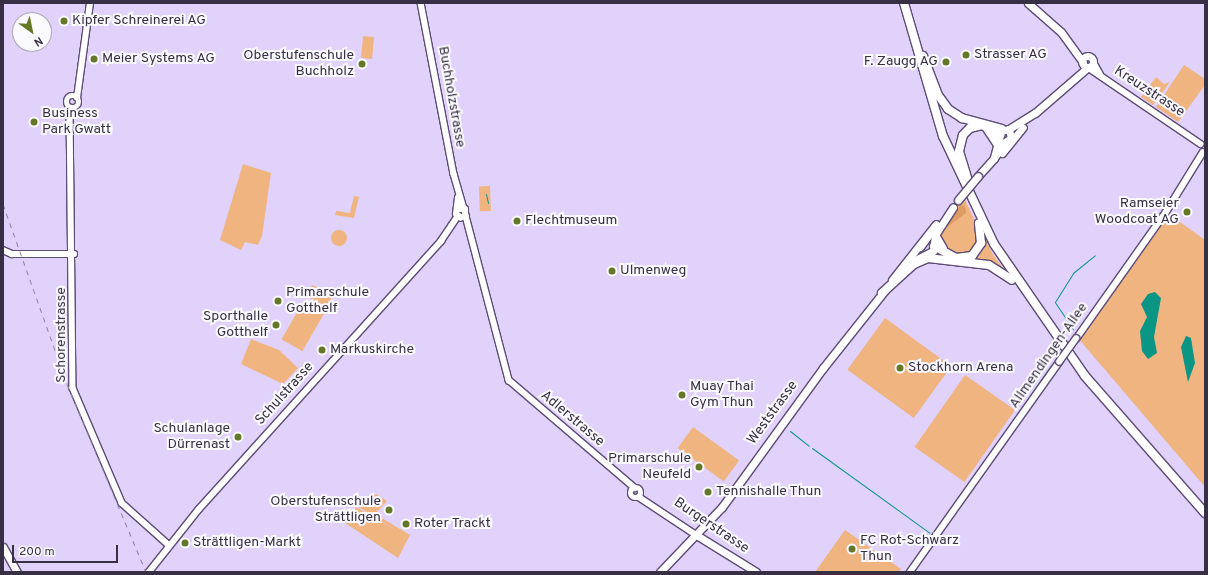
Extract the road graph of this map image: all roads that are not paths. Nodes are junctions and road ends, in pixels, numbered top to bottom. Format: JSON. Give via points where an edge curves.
{"nodes":[{"id":1,"x":90,"y":3,"type":"edge"},
{"id":2,"x":421,"y":3,"type":"edge"},
{"id":3,"x":904,"y":3,"type":"edge"},
{"id":4,"x":910,"y":3,"type":"edge"},
{"id":5,"x":1028,"y":3,"type":"edge"},
{"id":6,"x":923,"y":56,"type":"junction"},
{"id":7,"x":1087,"y":63,"type":"junction"},
{"id":8,"x":76,"y":86,"type":"junction"},
{"id":9,"x":70,"y":97,"type":"junction"},
{"id":10,"x":77,"y":98,"type":"junction"},
{"id":11,"x":77,"y":107,"type":"junction"},
{"id":12,"x":70,"y":108,"type":"junction"},
{"id":13,"x":1035,"y":113,"type":"junction"},
{"id":14,"x":73,"y":119,"type":"junction"},
{"id":15,"x":1023,"y":127,"type":"junction"},
{"id":16,"x":1004,"y":136,"type":"junction"},
{"id":17,"x":1203,"y":144,"type":"edge"},
{"id":18,"x":1204,"y":151,"type":"edge"},
{"id":19,"x":994,"y":158,"type":"junction"},
{"id":20,"x":967,"y":185,"type":"junction"},
{"id":21,"x":458,"y":195,"type":"junction"},
{"id":22,"x":952,"y":207,"type":"junction"},
{"id":23,"x":464,"y":208,"type":"junction"},
{"id":24,"x":457,"y":209,"type":"junction"},
{"id":25,"x":462,"y":217,"type":"junction"},
{"id":26,"x":936,"y":224,"type":"junction"},
{"id":27,"x":930,"y":245,"type":"junction"},
{"id":28,"x":3,"y":250,"type":"edge"},
{"id":29,"x":74,"y":254,"type":"junction"},
{"id":30,"x":908,"y":258,"type":"junction"},
{"id":31,"x":950,"y":259,"type":"junction"},
{"id":32,"x":904,"y":265,"type":"junction"},
{"id":33,"x":882,"y":294,"type":"junction"},
{"id":34,"x":1032,"y":304,"type":"junction"},
{"id":35,"x":634,"y":490,"type":"junction"},
{"id":36,"x":640,"y":494,"type":"junction"},
{"id":37,"x":1205,"y":506,"type":"edge"},
{"id":38,"x":1205,"y":513,"type":"edge"},
{"id":39,"x":698,"y":536,"type":"junction"},
{"id":40,"x":169,"y":545,"type":"junction"},
{"id":41,"x":3,"y":547,"type":"edge"},
{"id":42,"x":18,"y":572,"type":"edge"},
{"id":43,"x":149,"y":572,"type":"edge"},
{"id":44,"x":660,"y":572,"type":"edge"},
{"id":45,"x":756,"y":572,"type":"edge"},
{"id":46,"x":910,"y":572,"type":"edge"}],
"edges":[{"from":1,"to":8,"type":"street"},
{"from":2,"to":21,"type":"street","name":"Buchholzstrasse"},
{"from":3,"to":20,"type":"highway","via":[[932,106]]},
{"from":4,"to":6,"type":"highway"},
{"from":5,"to":7,"type":"main road"},
{"from":6,"to":16,"type":"highway","via":[[938,94],[948,109],[962,118]]},
{"from":6,"to":20,"type":"highway"},
{"from":7,"to":13,"type":"main road","name":"Weststrasse"},
{"from":7,"to":17,"type":"street","name":"Kreuzstrasse","via":[[1102,76]]},
{"from":8,"to":9,"type":"street"},
{"from":8,"to":10,"type":"street","name":"Schorenstrasse"},
{"from":9,"to":10,"type":"street"},
{"from":9,"to":12,"type":"street","name":"Schorenstrasse","via":[[67,102]]},
{"from":10,"to":11,"type":"street","name":"Schorenstrasse"},
{"from":11,"to":12,"type":"street"},
{"from":11,"to":14,"type":"street","name":"Schorenstrasse"},
{"from":12,"to":14,"type":"street","name":"Schorenstrasse"},
{"from":13,"to":15,"type":"main road","name":"Weststrasse"},
{"from":13,"to":16,"type":"main road","name":"Weststrasse"},
{"from":14,"to":29,"type":"street","name":"Schorenstrasse","via":[[70,182]]},
{"from":15,"to":16,"type":"main road","name":"Weststrasse"},
{"from":15,"to":19,"type":"main road","name":"Weststrasse"},
{"from":16,"to":19,"type":"main road","name":"Weststrasse"},
{"from":16,"to":20,"type":"highway","via":[[975,126],[965,132],[959,146]]},
{"from":17,"to":18,"type":"street"},
{"from":18,"to":46,"type":"street","name":"Allmendingen-Allee","bridge":true,"via":[[1166,212]]},
{"from":19,"to":22,"type":"main road","name":"Weststrasse","bridge":true},
{"from":20,"to":31,"type":"highway","via":[[982,240],[972,256]]},
{"from":20,"to":34,"type":"highway","via":[[994,244]]},
{"from":20,"to":37,"type":"highway","via":[[1013,265],[1067,343],[1130,424]]},
{"from":21,"to":23,"type":"street","name":"Buchholzstrasse"},
{"from":21,"to":24,"type":"street","name":"Buchholzstrasse"},
{"from":22,"to":26,"type":"main road","name":"Weststrasse"},
{"from":22,"to":27,"type":"main road","name":"Weststrasse"},
{"from":23,"to":24,"type":"street"},
{"from":23,"to":25,"type":"street","name":"Buchholzstrasse"},
{"from":24,"to":25,"type":"street","name":"Buchholzstrasse"},
{"from":25,"to":35,"type":"street","name":"Adlerstrasse","via":[[467,227],[506,372],[513,385]]},
{"from":25,"to":40,"type":"street","name":"Schulstrasse","via":[[275,421]]},
{"from":26,"to":27,"type":"main road","name":"Weststrasse"},
{"from":26,"to":30,"type":"main road"},
{"from":27,"to":30,"type":"main road","name":"Weststrasse"},
{"from":27,"to":31,"type":"highway"},
{"from":27,"to":31,"type":"highway"},
{"from":27,"to":32,"type":"main road","name":"Weststrasse"},
{"from":28,"to":29,"type":"street","via":[[12,254]]},
{"from":29,"to":40,"type":"street","name":"Schorenstrasse","via":[[73,389],[122,503]]},
{"from":30,"to":32,"type":"main road","name":"Weststrasse"},
{"from":31,"to":33,"type":"highway","via":[[930,258],[919,261]]},
{"from":31,"to":34,"type":"highway","via":[[989,265],[1004,272]]},
{"from":32,"to":33,"type":"main road","name":"Weststrasse"},
{"from":33,"to":39,"type":"main road","name":"Weststrasse","via":[[820,371]]},
{"from":34,"to":38,"type":"highway","via":[[1114,412]]},
{"from":35,"to":36,"type":"street"},
{"from":35,"to":36,"type":"street"},
{"from":36,"to":39,"type":"street","name":"Burgerstrasse"},
{"from":39,"to":44,"type":"main road","name":"Weststrasse"},
{"from":39,"to":45,"type":"main road","name":"Burgerstrasse"},
{"from":40,"to":43,"type":"street","name":"Schulstrasse"},
{"from":41,"to":42,"type":"main road"}]}
